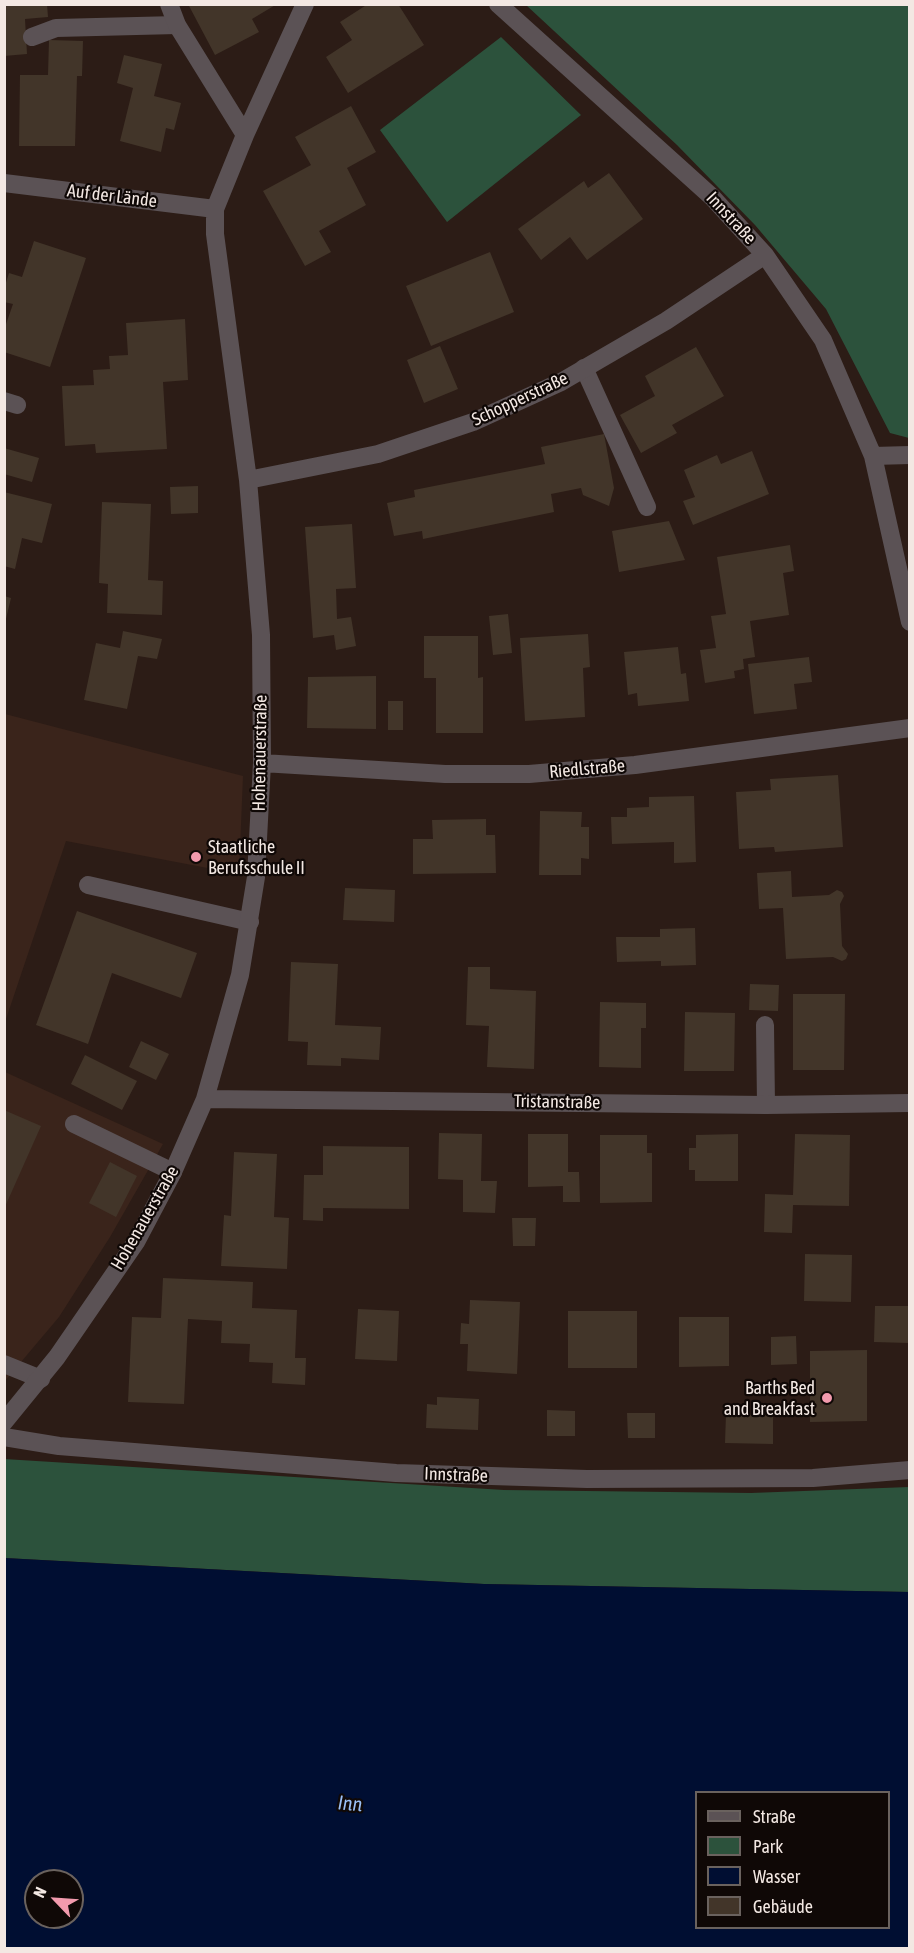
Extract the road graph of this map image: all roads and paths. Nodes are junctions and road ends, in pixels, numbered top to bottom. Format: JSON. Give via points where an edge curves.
{"nodes":[{"id":1,"x":169,"y":4,"type":"edge"},
{"id":2,"x":305,"y":4,"type":"edge"},
{"id":3,"x":498,"y":4,"type":"edge"},
{"id":4,"x":177,"y":25,"type":"junction"},
{"id":5,"x":32,"y":37,"type":"dead end"},
{"id":6,"x":245,"y":135,"type":"junction"},
{"id":7,"x":6,"y":188,"type":"edge"},
{"id":8,"x":216,"y":208,"type":"junction"},
{"id":9,"x":765,"y":255,"type":"junction"},
{"id":10,"x":584,"y":368,"type":"junction"},
{"id":11,"x":909,"y":455,"type":"edge"},
{"id":12,"x":873,"y":456,"type":"junction"},
{"id":13,"x":249,"y":480,"type":"junction"},
{"id":14,"x":647,"y":507,"type":"dead end"},
{"id":15,"x":909,"y":619,"type":"edge"},
{"id":16,"x":909,"y":728,"type":"edge"},
{"id":17,"x":262,"y":763,"type":"junction"},
{"id":18,"x":88,"y":885,"type":"dead end"},
{"id":19,"x":250,"y":922,"type":"junction"},
{"id":20,"x":765,"y":1024,"type":"dead end"},
{"id":21,"x":205,"y":1099,"type":"junction"},
{"id":22,"x":909,"y":1103,"type":"edge"},
{"id":23,"x":766,"y":1105,"type":"junction"},
{"id":24,"x":74,"y":1124,"type":"dead end"},
{"id":25,"x":173,"y":1172,"type":"junction"},
{"id":26,"x":4,"y":1364,"type":"edge"},
{"id":27,"x":41,"y":1379,"type":"junction"},
{"id":28,"x":4,"y":1422,"type":"edge"},
{"id":29,"x":4,"y":1437,"type":"edge"},
{"id":30,"x":909,"y":1470,"type":"edge"}],
"edges":[{"from":1,"to":4,"type":"street"},
{"from":2,"to":6,"type":"street","name":"Hohenauerstraße"},
{"from":3,"to":9,"type":"street","name":"Innstraße","via":[[712,197]]},
{"from":4,"to":5,"type":"street","via":[[56,28]]},
{"from":4,"to":6,"type":"street"},
{"from":6,"to":8,"type":"street","name":"Hohenauerstraße"},
{"from":7,"to":8,"type":"street","name":"Auf der Lände"},
{"from":8,"to":13,"type":"street","name":"Hohenauerstraße","via":[[215,234]]},
{"from":9,"to":10,"type":"street","name":"Schopperstraße","via":[[666,321]]},
{"from":9,"to":12,"type":"street","name":"Innstraße","via":[[823,340]]},
{"from":10,"to":13,"type":"street","name":"Schopperstraße","via":[[561,382],[421,441],[378,454]]},
{"from":10,"to":14,"type":"street"},
{"from":11,"to":12,"type":"street"},
{"from":12,"to":15,"type":"street","name":"Innstraße"},
{"from":13,"to":17,"type":"street","name":"Hohenauerstraße","via":[[261,635]]},
{"from":16,"to":17,"type":"street","name":"Riedlstraße","via":[[635,765],[529,774],[444,774]]},
{"from":17,"to":19,"type":"street","name":"Hohenauerstraße"},
{"from":18,"to":19,"type":"street"},
{"from":19,"to":21,"type":"street","name":"Hohenauerstraße","via":[[224,1037]]},
{"from":20,"to":23,"type":"street"},
{"from":21,"to":23,"type":"street","name":"Tristanstraße"},
{"from":21,"to":25,"type":"street","name":"Hohenauerstraße"},
{"from":22,"to":23,"type":"street","name":"Tristanstraße"},
{"from":24,"to":25,"type":"street"},
{"from":25,"to":27,"type":"street","name":"Hohenauerstraße","via":[[136,1242]]},
{"from":26,"to":27,"type":"street"},
{"from":27,"to":28,"type":"street","name":"Hohenauerstraße"},
{"from":29,"to":30,"type":"street","name":"Innstraße","via":[[59,1446],[420,1474],[587,1479],[813,1478]]}]}
